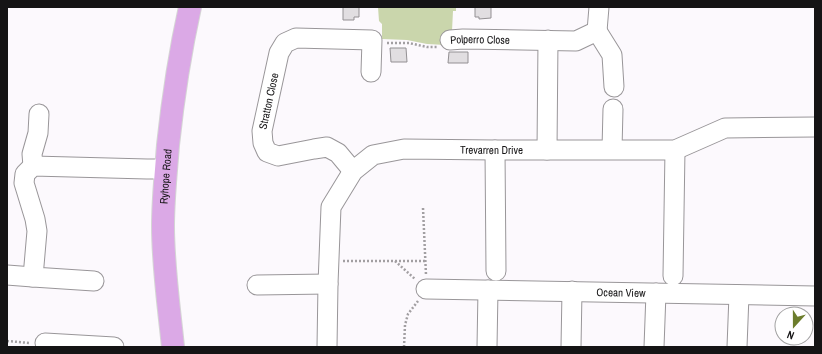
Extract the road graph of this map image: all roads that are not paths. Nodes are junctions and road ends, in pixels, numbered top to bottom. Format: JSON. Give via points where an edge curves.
{"nodes":[{"id":1,"x":190,"y":7,"type":"edge"},
{"id":2,"x":599,"y":7,"type":"edge"},
{"id":3,"x":597,"y":31,"type":"junction"},
{"id":4,"x":450,"y":40,"type":"road end"},
{"id":5,"x":548,"y":40,"type":"junction"},
{"id":6,"x":371,"y":72,"type":"dead end"},
{"id":7,"x":614,"y":87,"type":"dead end"},
{"id":8,"x":614,"y":109,"type":"dead end"},
{"id":9,"x":39,"y":114,"type":"dead end"},
{"id":10,"x":815,"y":126,"type":"edge"},
{"id":11,"x":612,"y":149,"type":"junction"},
{"id":12,"x":494,"y":150,"type":"junction"},
{"id":13,"x":547,"y":150,"type":"junction"},
{"id":14,"x":675,"y":150,"type":"junction"},
{"id":15,"x":33,"y":166,"type":"junction"},
{"id":16,"x":166,"y":169,"type":"junction"},
{"id":17,"x":353,"y":171,"type":"junction"},
{"id":18,"x":496,"y":271,"type":"dead end"},
{"id":19,"x":7,"y":275,"type":"edge"},
{"id":20,"x":674,"y":276,"type":"dead end"},
{"id":21,"x":33,"y":277,"type":"junction"},
{"id":22,"x":94,"y":281,"type":"dead end"},
{"id":23,"x":328,"y":284,"type":"junction"},
{"id":24,"x":257,"y":285,"type":"dead end"},
{"id":25,"x":426,"y":289,"type":"road end"},
{"id":26,"x":488,"y":290,"type":"junction"},
{"id":27,"x":572,"y":291,"type":"junction"},
{"id":28,"x":656,"y":293,"type":"junction"},
{"id":29,"x":739,"y":295,"type":"junction"},
{"id":30,"x":815,"y":296,"type":"edge"},
{"id":31,"x":45,"y":343,"type":"road end"},
{"id":32,"x":72,"y":346,"type":"edge"},
{"id":33,"x":114,"y":347,"type":"edge"},
{"id":34,"x":173,"y":347,"type":"edge"},
{"id":35,"x":326,"y":347,"type":"edge"},
{"id":36,"x":487,"y":347,"type":"edge"},
{"id":37,"x":571,"y":347,"type":"edge"},
{"id":38,"x":654,"y":347,"type":"edge"},
{"id":39,"x":737,"y":347,"type":"edge"}],
"edges":[{"from":1,"to":16,"type":"main road","name":"Ryhope Road","via":[[172,104]]},
{"from":2,"to":3,"type":"street"},
{"from":3,"to":5,"type":"street","name":"Polperro Close","via":[[576,41]]},
{"from":3,"to":7,"type":"street","via":[[612,55]]},
{"from":4,"to":5,"type":"street","name":"Polperro Close"},
{"from":5,"to":13,"type":"street"},
{"from":6,"to":17,"type":"street","name":"Stratton Close","via":[[372,40],[296,38],[285,43],[280,53],[262,131],[267,152],[278,156],[327,147],[338,153]]},
{"from":8,"to":11,"type":"street"},
{"from":9,"to":15,"type":"street","via":[[38,133],[32,154]]},
{"from":10,"to":14,"type":"street","name":"Trevarren Drive","via":[[725,128]]},
{"from":11,"to":13,"type":"street","name":"Trevarren Drive"},
{"from":11,"to":14,"type":"street","name":"Trevarren Drive"},
{"from":12,"to":13,"type":"street","name":"Trevarren Drive"},
{"from":12,"to":17,"type":"street","name":"Trevarren Drive","via":[[404,149],[373,155]]},
{"from":12,"to":18,"type":"street"},
{"from":14,"to":20,"type":"street"},
{"from":15,"to":16,"type":"street"},
{"from":15,"to":21,"type":"street","via":[[25,174],[24,183],[37,230]]},
{"from":16,"to":34,"type":"main road","name":"Ryhope Road","via":[[163,225]]},
{"from":17,"to":23,"type":"street","name":"Trevarren Drive","via":[[331,207]]},
{"from":19,"to":21,"type":"street"},
{"from":21,"to":22,"type":"street"},
{"from":23,"to":24,"type":"street"},
{"from":23,"to":35,"type":"street","name":"Trevarren Drive"},
{"from":25,"to":26,"type":"street","name":"Ocean View"},
{"from":26,"to":27,"type":"street","name":"Ocean View"},
{"from":26,"to":36,"type":"street"},
{"from":27,"to":28,"type":"street","name":"Ocean View"},
{"from":27,"to":37,"type":"street"},
{"from":28,"to":29,"type":"street","name":"Ocean View"},
{"from":28,"to":38,"type":"street"},
{"from":29,"to":30,"type":"street","name":"Ocean View"},
{"from":29,"to":39,"type":"street"},
{"from":31,"to":32,"type":"street"},
{"from":32,"to":33,"type":"street"}]}
